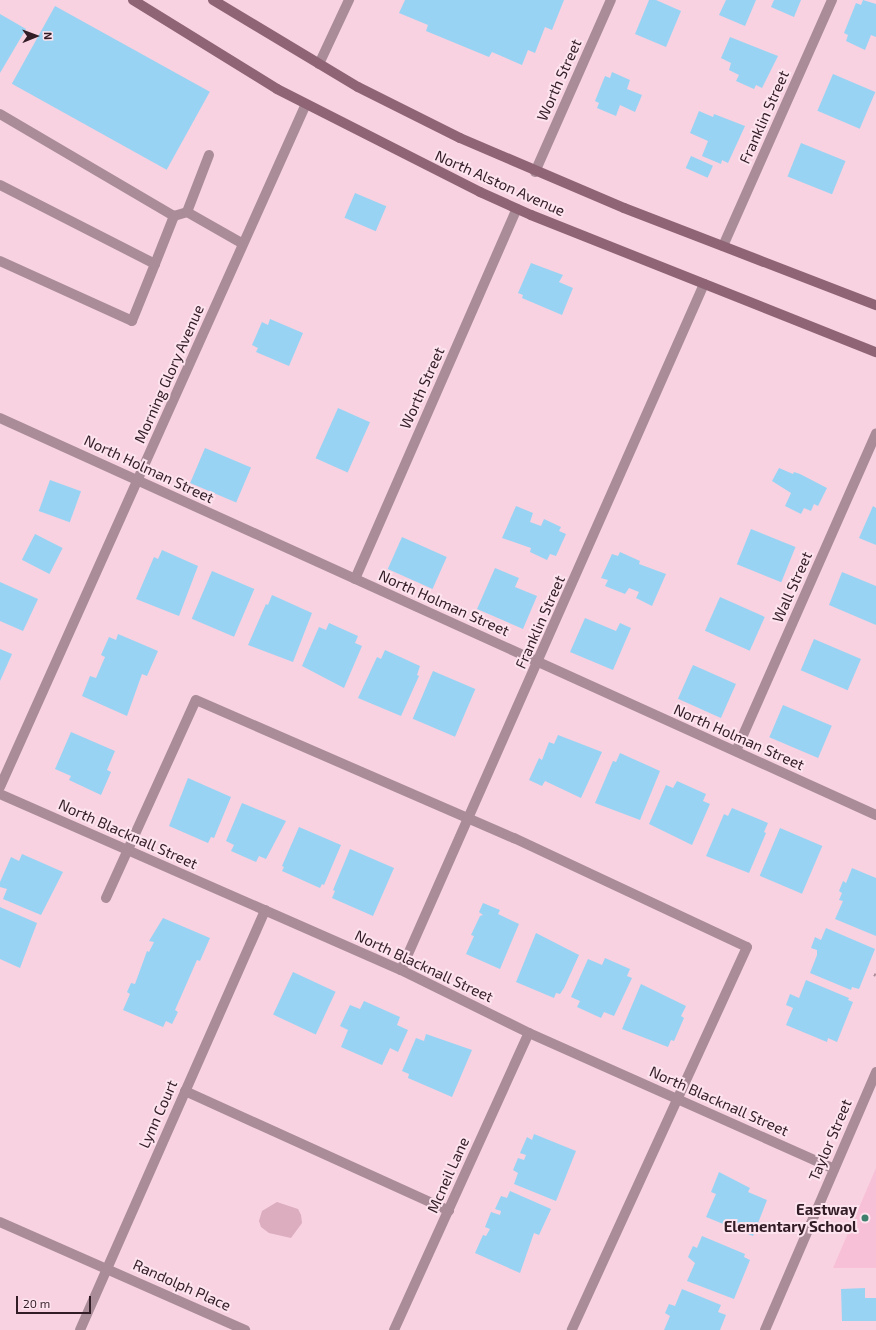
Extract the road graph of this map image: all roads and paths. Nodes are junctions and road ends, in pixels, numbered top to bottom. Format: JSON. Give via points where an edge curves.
{"nodes":[{"id":1,"x":133,"y":0,"type":"edge"},
{"id":2,"x":213,"y":0,"type":"edge"},
{"id":3,"x":349,"y":0,"type":"edge"},
{"id":4,"x":611,"y":0,"type":"edge"},
{"id":5,"x":832,"y":0,"type":"edge"},
{"id":6,"x":319,"y":64,"type":"junction"},
{"id":7,"x":306,"y":104,"type":"junction"},
{"id":8,"x":0,"y":114,"type":"edge"},
{"id":9,"x":209,"y":155,"type":"dead end"},
{"id":10,"x":535,"y":172,"type":"junction"},
{"id":11,"x":0,"y":185,"type":"edge"},
{"id":12,"x":517,"y":209,"type":"junction"},
{"id":13,"x":187,"y":212,"type":"junction"},
{"id":14,"x":174,"y":216,"type":"junction"},
{"id":15,"x":243,"y":244,"type":"junction"},
{"id":16,"x":722,"y":246,"type":"junction"},
{"id":17,"x":0,"y":261,"type":"edge"},
{"id":18,"x":155,"y":264,"type":"junction"},
{"id":19,"x":704,"y":284,"type":"junction"},
{"id":20,"x":876,"y":305,"type":"edge"},
{"id":21,"x":876,"y":352,"type":"edge"},
{"id":22,"x":0,"y":418,"type":"edge"},
{"id":23,"x":876,"y":434,"type":"edge"},
{"id":24,"x":138,"y":480,"type":"junction"},
{"id":25,"x":355,"y":578,"type":"junction"},
{"id":26,"x":539,"y":663,"type":"junction"},
{"id":27,"x":736,"y":751,"type":"junction"},
{"id":28,"x":0,"y":787,"type":"edge"},
{"id":29,"x":0,"y":794,"type":"edge"},
{"id":30,"x":876,"y":816,"type":"edge"},
{"id":31,"x":469,"y":818,"type":"junction"},
{"id":32,"x":127,"y":850,"type":"junction"},
{"id":33,"x":106,"y":898,"type":"dead end"},
{"id":34,"x":265,"y":910,"type":"junction"},
{"id":35,"x":401,"y":970,"type":"junction"},
{"id":36,"x":529,"y":1033,"type":"junction"},
{"id":37,"x":876,"y":1072,"type":"edge"},
{"id":38,"x":185,"y":1090,"type":"junction"},
{"id":39,"x":678,"y":1099,"type":"junction"},
{"id":40,"x":834,"y":1169,"type":"junction"},
{"id":41,"x":449,"y":1211,"type":"junction"},
{"id":42,"x":0,"y":1222,"type":"edge"},
{"id":43,"x":107,"y":1268,"type":"junction"},
{"id":44,"x":80,"y":1330,"type":"edge"},
{"id":45,"x":245,"y":1330,"type":"edge"},
{"id":46,"x":394,"y":1330,"type":"edge"},
{"id":47,"x":572,"y":1330,"type":"edge"},
{"id":48,"x":765,"y":1330,"type":"edge"}],
"edges":[{"from":1,"to":7,"type":"main road","name":"North Alston Avenue"},
{"from":2,"to":6,"type":"main road","name":"North Alston Avenue"},
{"from":3,"to":6,"type":"street"},
{"from":4,"to":10,"type":"street","name":"Worth Street"},
{"from":5,"to":16,"type":"street","name":"Franklin Street"},
{"from":6,"to":10,"type":"main road","name":"North Alston Avenue","via":[[412,115]]},
{"from":7,"to":12,"type":"main road","name":"North Alston Avenue","via":[[408,157]]},
{"from":7,"to":15,"type":"street","name":"Morning Glory Avenue"},
{"from":8,"to":14,"type":"street"},
{"from":9,"to":13,"type":"street"},
{"from":10,"to":16,"type":"main road","name":"North Alston Avenue"},
{"from":11,"to":18,"type":"street"},
{"from":12,"to":19,"type":"main road","name":"North Alston Avenue"},
{"from":12,"to":25,"type":"street","name":"Worth Street"},
{"from":13,"to":14,"type":"street"},
{"from":13,"to":15,"type":"street"},
{"from":14,"to":18,"type":"street"},
{"from":15,"to":24,"type":"street","name":"Morning Glory Avenue"},
{"from":16,"to":20,"type":"main road","name":"North Alston Avenue"},
{"from":17,"to":18,"type":"street","via":[[132,320]]},
{"from":19,"to":21,"type":"main road","name":"North Alston Avenue"},
{"from":19,"to":26,"type":"street","name":"Franklin Street"},
{"from":22,"to":24,"type":"street","name":"North Holman Street"},
{"from":23,"to":27,"type":"street","name":"Wall Street"},
{"from":24,"to":25,"type":"street","name":"North Holman Street"},
{"from":24,"to":28,"type":"street","name":"Morning Glory Avenue"},
{"from":25,"to":26,"type":"street","name":"North Holman Street"},
{"from":26,"to":27,"type":"street","name":"North Holman Street"},
{"from":26,"to":31,"type":"street","name":"Franklin Street"},
{"from":27,"to":30,"type":"street","name":"North Holman Street"},
{"from":29,"to":32,"type":"street","name":"North Blacknall Street"},
{"from":31,"to":32,"type":"street","via":[[196,700]]},
{"from":31,"to":35,"type":"street","name":"Franklin Street"},
{"from":31,"to":39,"type":"street","via":[[747,947]]},
{"from":32,"to":33,"type":"street"},
{"from":32,"to":34,"type":"street","name":"North Blacknall Street"},
{"from":34,"to":35,"type":"street","name":"North Blacknall Street"},
{"from":34,"to":38,"type":"street","name":"Lynn Court"},
{"from":35,"to":36,"type":"street","name":"North Blacknall Street"},
{"from":36,"to":39,"type":"street","name":"North Blacknall Street"},
{"from":36,"to":41,"type":"street","name":"Mcneil Lane"},
{"from":37,"to":40,"type":"street","name":"Taylor Street"},
{"from":38,"to":41,"type":"street"},
{"from":38,"to":43,"type":"street","name":"Lynn Court"},
{"from":39,"to":40,"type":"street","name":"North Blacknall Street"},
{"from":39,"to":47,"type":"street"},
{"from":40,"to":48,"type":"street","name":"Taylor Street"},
{"from":41,"to":46,"type":"street","name":"Mcneil Lane"},
{"from":42,"to":43,"type":"street","name":"Randolph Place"},
{"from":43,"to":44,"type":"street","name":"Lynn Court"},
{"from":43,"to":45,"type":"street","name":"Randolph Place"}]}
